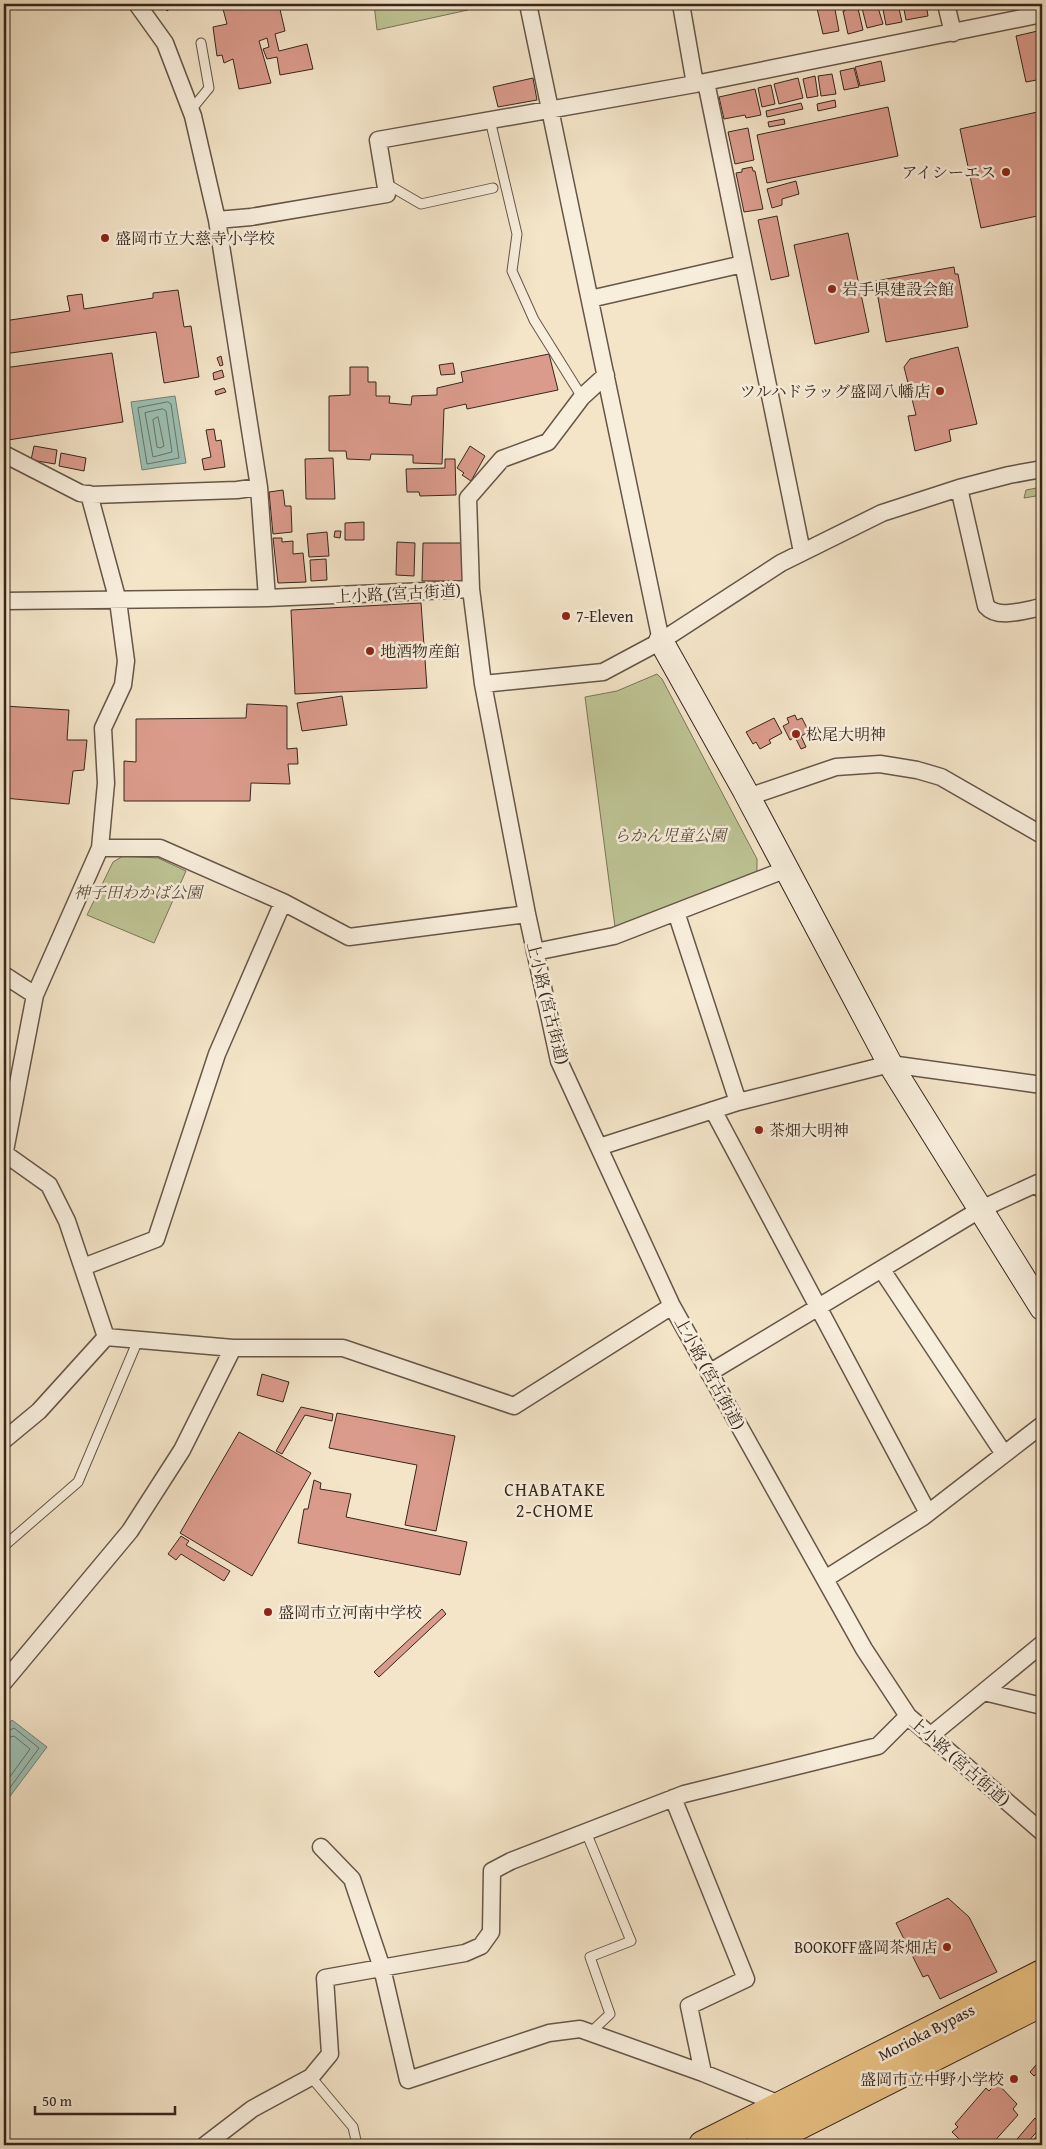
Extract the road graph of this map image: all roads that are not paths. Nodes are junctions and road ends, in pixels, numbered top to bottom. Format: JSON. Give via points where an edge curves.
{"nodes":[{"id":1,"x":137,"y":4,"type":"edge"},
{"id":2,"x":528,"y":4,"type":"edge"},
{"id":3,"x":680,"y":4,"type":"edge"},
{"id":4,"x":946,"y":4,"type":"edge"},
{"id":5,"x":1042,"y":14,"type":"edge"},
{"id":6,"x":953,"y":33,"type":"junction"},
{"id":7,"x":201,"y":43,"type":"dead end"},
{"id":8,"x":700,"y":83,"type":"junction"},
{"id":9,"x":191,"y":110,"type":"junction"},
{"id":10,"x":548,"y":111,"type":"junction"},
{"id":11,"x":490,"y":120,"type":"junction"},
{"id":12,"x":385,"y":183,"type":"junction"},
{"id":13,"x":494,"y":188,"type":"dead end"},
{"id":14,"x":217,"y":220,"type":"junction"},
{"id":15,"x":743,"y":264,"type":"junction"},
{"id":16,"x":590,"y":299,"type":"junction"},
{"id":17,"x":606,"y":374,"type":"junction"},
{"id":18,"x":582,"y":397,"type":"junction"},
{"id":19,"x":4,"y":454,"type":"edge"},
{"id":20,"x":1042,"y":469,"type":"edge"},
{"id":21,"x":259,"y":487,"type":"junction"},
{"id":22,"x":960,"y":488,"type":"junction"},
{"id":23,"x":89,"y":494,"type":"junction"},
{"id":24,"x":802,"y":552,"type":"junction"},
{"id":25,"x":471,"y":589,"type":"junction"},
{"id":26,"x":267,"y":598,"type":"junction"},
{"id":27,"x":4,"y":601,"type":"edge"},
{"id":28,"x":118,"y":601,"type":"junction"},
{"id":29,"x":1042,"y":607,"type":"edge"},
{"id":30,"x":661,"y":640,"type":"junction"},
{"id":31,"x":484,"y":684,"type":"junction"},
{"id":32,"x":748,"y":797,"type":"junction"},
{"id":33,"x":1042,"y":835,"type":"edge"},
{"id":34,"x":100,"y":848,"type":"junction"},
{"id":35,"x":787,"y":869,"type":"junction"},
{"id":36,"x":283,"y":902,"type":"junction"},
{"id":37,"x":676,"y":912,"type":"junction"},
{"id":38,"x":527,"y":914,"type":"junction"},
{"id":39,"x":535,"y":952,"type":"junction"},
{"id":40,"x":4,"y":975,"type":"edge"},
{"id":41,"x":35,"y":995,"type":"junction"},
{"id":42,"x":890,"y":1064,"type":"junction"},
{"id":43,"x":1042,"y":1085,"type":"edge"},
{"id":44,"x":738,"y":1102,"type":"junction"},
{"id":45,"x":713,"y":1110,"type":"junction"},
{"id":46,"x":599,"y":1147,"type":"junction"},
{"id":47,"x":4,"y":1154,"type":"edge"},
{"id":48,"x":1042,"y":1190,"type":"edge"},
{"id":49,"x":980,"y":1209,"type":"junction"},
{"id":50,"x":83,"y":1267,"type":"junction"},
{"id":51,"x":882,"y":1270,"type":"junction"},
{"id":52,"x":672,"y":1306,"type":"junction"},
{"id":53,"x":818,"y":1308,"type":"junction"},
{"id":54,"x":1042,"y":1308,"type":"edge"},
{"id":55,"x":106,"y":1336,"type":"junction"},
{"id":56,"x":138,"y":1340,"type":"junction"},
{"id":57,"x":233,"y":1348,"type":"junction"},
{"id":58,"x":709,"y":1373,"type":"junction"},
{"id":59,"x":1042,"y":1425,"type":"edge"},
{"id":60,"x":4,"y":1440,"type":"edge"},
{"id":61,"x":1004,"y":1454,"type":"junction"},
{"id":62,"x":928,"y":1513,"type":"junction"},
{"id":63,"x":4,"y":1546,"type":"edge"},
{"id":64,"x":825,"y":1579,"type":"junction"},
{"id":65,"x":1042,"y":1644,"type":"edge"},
{"id":66,"x":4,"y":1682,"type":"edge"},
{"id":67,"x":984,"y":1692,"type":"junction"},
{"id":68,"x":1042,"y":1706,"type":"edge"},
{"id":69,"x":908,"y":1716,"type":"junction"},
{"id":70,"x":930,"y":1736,"type":"junction"},
{"id":71,"x":673,"y":1798,"type":"junction"},
{"id":72,"x":586,"y":1832,"type":"junction"},
{"id":73,"x":1042,"y":1832,"type":"edge"},
{"id":74,"x":321,"y":1847,"type":"dead end"},
{"id":75,"x":382,"y":1968,"type":"junction"},
{"id":76,"x":1042,"y":1974,"type":"edge"},
{"id":77,"x":1042,"y":2002,"type":"edge"},
{"id":78,"x":591,"y":2032,"type":"junction"},
{"id":79,"x":703,"y":2073,"type":"junction"},
{"id":80,"x":311,"y":2077,"type":"junction"},
{"id":81,"x":782,"y":2106,"type":"junction"},
{"id":82,"x":205,"y":2145,"type":"edge"},
{"id":83,"x":356,"y":2145,"type":"edge"},
{"id":84,"x":703,"y":2145,"type":"edge"},
{"id":85,"x":760,"y":2145,"type":"edge"}],
"edges":[{"from":1,"to":9,"type":"street","via":[[165,43]]},
{"from":2,"to":10,"type":"street"},
{"from":3,"to":8,"type":"street"},
{"from":4,"to":6,"type":"street"},
{"from":5,"to":6,"type":"street"},
{"from":6,"to":8,"type":"street"},
{"from":7,"to":9,"type":"lane","via":[[209,88]]},
{"from":8,"to":10,"type":"street"},
{"from":8,"to":15,"type":"street"},
{"from":9,"to":14,"type":"street"},
{"from":10,"to":11,"type":"street"},
{"from":10,"to":16,"type":"street"},
{"from":11,"to":12,"type":"street","via":[[378,140]]},
{"from":11,"to":18,"type":"lane","via":[[517,234],[512,271],[534,320]]},
{"from":12,"to":13,"type":"lane","via":[[421,204]]},
{"from":12,"to":14,"type":"street","via":[[387,194]]},
{"from":14,"to":21,"type":"street"},
{"from":15,"to":16,"type":"street"},
{"from":15,"to":24,"type":"street"},
{"from":16,"to":17,"type":"street"},
{"from":17,"to":18,"type":"street"},
{"from":17,"to":30,"type":"street"},
{"from":18,"to":25,"type":"street","via":[[548,442],[502,459],[468,498]]},
{"from":19,"to":23,"type":"street","via":[[80,493]]},
{"from":20,"to":22,"type":"street"},
{"from":21,"to":23,"type":"street"},
{"from":21,"to":26,"type":"street"},
{"from":22,"to":24,"type":"street","via":[[882,513]]},
{"from":22,"to":29,"type":"street","via":[[990,612],[998,614]]},
{"from":23,"to":28,"type":"street"},
{"from":24,"to":30,"type":"street"},
{"from":25,"to":26,"type":"street","name":"上小路 (宮古街道)"},
{"from":25,"to":31,"type":"street","name":"上小路 (宮古街道)"},
{"from":26,"to":28,"type":"street","name":"上小路 (宮古街道)"},
{"from":27,"to":28,"type":"street","name":"上小路 (宮古街道)"},
{"from":28,"to":34,"type":"street","via":[[126,661],[123,685],[104,728],[106,782]]},
{"from":30,"to":31,"type":"street","via":[[602,672]]},
{"from":30,"to":32,"type":"street"},
{"from":31,"to":38,"type":"street","name":"上小路 (宮古街道)"},
{"from":32,"to":33,"type":"street","via":[[836,767],[880,764],[941,777]]},
{"from":32,"to":35,"type":"street"},
{"from":34,"to":36,"type":"street","via":[[160,848]]},
{"from":34,"to":41,"type":"street"},
{"from":35,"to":37,"type":"street"},
{"from":35,"to":42,"type":"street"},
{"from":36,"to":38,"type":"street","via":[[349,938]]},
{"from":36,"to":50,"type":"street","via":[[217,1054],[156,1239]]},
{"from":37,"to":39,"type":"street","via":[[614,936]]},
{"from":37,"to":44,"type":"street"},
{"from":38,"to":39,"type":"street","name":"上小路 (宮古街道)"},
{"from":39,"to":46,"type":"street","name":"上小路 (宮古街道)","via":[[559,1061]]},
{"from":40,"to":41,"type":"street"},
{"from":41,"to":47,"type":"street"},
{"from":42,"to":43,"type":"street"},
{"from":42,"to":44,"type":"street"},
{"from":42,"to":49,"type":"street"},
{"from":44,"to":45,"type":"street"},
{"from":45,"to":46,"type":"street"},
{"from":45,"to":53,"type":"street"},
{"from":46,"to":52,"type":"street","name":"上小路 (宮古街道)"},
{"from":47,"to":50,"type":"street","via":[[48,1184],[67,1221]]},
{"from":48,"to":49,"type":"street","via":[[1038,1183]]},
{"from":49,"to":51,"type":"street"},
{"from":49,"to":54,"type":"street"},
{"from":50,"to":55,"type":"street"},
{"from":51,"to":53,"type":"street"},
{"from":51,"to":61,"type":"street"},
{"from":52,"to":57,"type":"street","via":[[514,1406],[343,1348]]},
{"from":52,"to":58,"type":"street","name":"上小路 (宮古街道)"},
{"from":53,"to":58,"type":"street"},
{"from":53,"to":62,"type":"street"},
{"from":55,"to":56,"type":"street"},
{"from":55,"to":60,"type":"street","via":[[39,1411]]},
{"from":56,"to":57,"type":"street"},
{"from":56,"to":63,"type":"lane","via":[[78,1482]]},
{"from":57,"to":66,"type":"street","via":[[182,1450],[130,1531]]},
{"from":58,"to":64,"type":"street","name":"上小路 (宮古街道)"},
{"from":59,"to":61,"type":"street"},
{"from":61,"to":62,"type":"street"},
{"from":62,"to":64,"type":"street"},
{"from":64,"to":69,"type":"street","name":"上小路 (宮古街道)","via":[[864,1649]]},
{"from":65,"to":67,"type":"street"},
{"from":67,"to":68,"type":"street"},
{"from":67,"to":70,"type":"street"},
{"from":69,"to":70,"type":"street","name":"上小路 (宮古街道)"},
{"from":69,"to":71,"type":"street","via":[[878,1746]]},
{"from":70,"to":73,"type":"street","name":"上小路 (宮古街道)"},
{"from":71,"to":72,"type":"street"},
{"from":71,"to":79,"type":"street","via":[[746,1979],[689,2006]]},
{"from":72,"to":75,"type":"street","via":[[492,1871],[490,1932],[481,1946],[465,1953]]},
{"from":72,"to":78,"type":"lane","via":[[631,1941],[590,1957],[610,2014]]},
{"from":74,"to":75,"type":"street","via":[[352,1879]]},
{"from":75,"to":78,"type":"street","via":[[408,2080],[549,2033],[580,2029]]},
{"from":75,"to":80,"type":"street","via":[[325,1978],[330,2054]]},
{"from":76,"to":81,"type":"highway","name":"Morioka Bypass"},
{"from":77,"to":85,"type":"highway","name":"Morioka Bypass"},
{"from":78,"to":79,"type":"street"},
{"from":79,"to":81,"type":"street"},
{"from":80,"to":82,"type":"street","via":[[252,2109]]},
{"from":80,"to":83,"type":"lane","via":[[353,2127]]},
{"from":81,"to":84,"type":"highway","name":"Morioka Bypass"}]}
